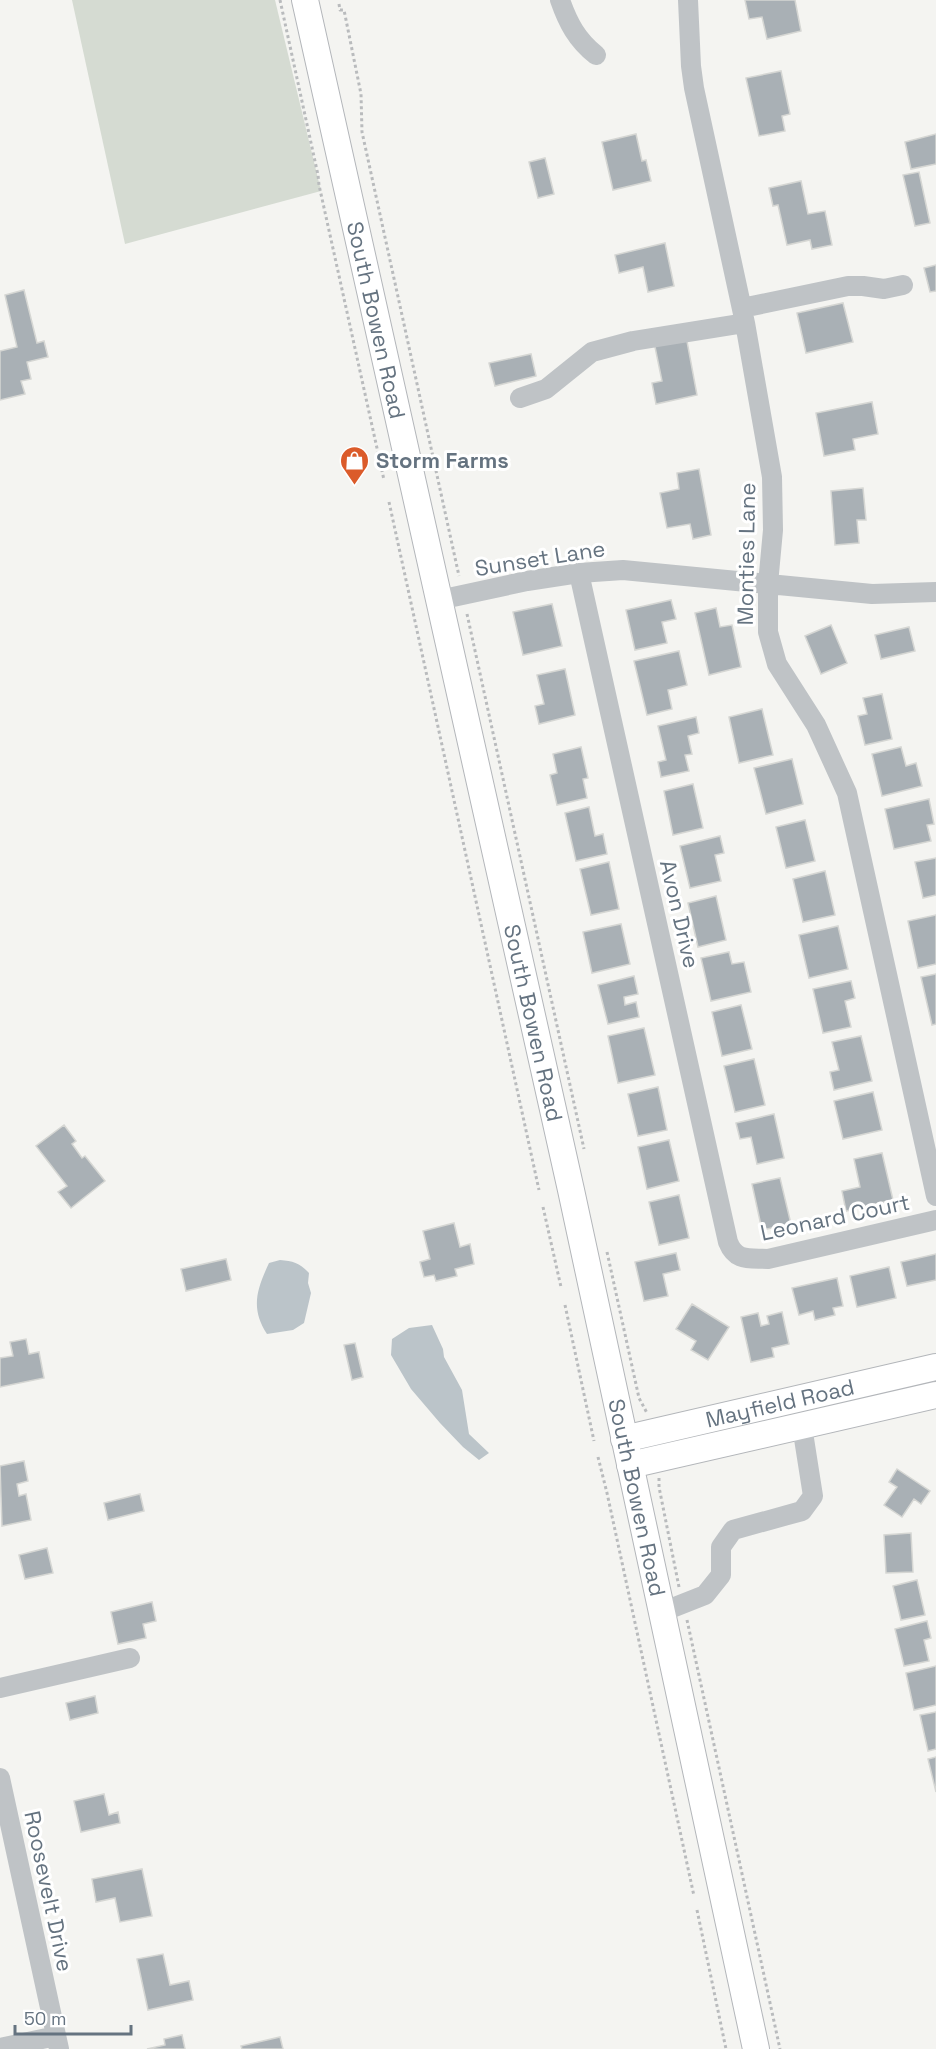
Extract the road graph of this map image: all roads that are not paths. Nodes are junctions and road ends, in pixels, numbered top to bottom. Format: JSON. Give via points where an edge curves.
{"nodes":[{"id":1,"x":305,"y":0,"type":"edge"},
{"id":2,"x":560,"y":0,"type":"edge"},
{"id":3,"x":688,"y":0,"type":"edge"},
{"id":4,"x":596,"y":54,"type":"dead end"},
{"id":5,"x":903,"y":285,"type":"dead end"},
{"id":6,"x":743,"y":316,"type":"junction"},
{"id":7,"x":519,"y":398,"type":"dead end"},
{"id":8,"x":579,"y":573,"type":"junction"},
{"id":9,"x":768,"y":584,"type":"junction"},
{"id":10,"x":936,"y":592,"type":"edge"},
{"id":11,"x":440,"y":600,"type":"junction"},
{"id":12,"x":936,"y":1196,"type":"edge"},
{"id":13,"x":936,"y":1220,"type":"edge"},
{"id":14,"x":744,"y":1258,"type":"joint"},
{"id":15,"x":936,"y":1367,"type":"edge"},
{"id":16,"x":936,"y":1395,"type":"edge"},
{"id":17,"x":802,"y":1426,"type":"junction"},
{"id":18,"x":624,"y":1439,"type":"junction"},
{"id":19,"x":630,"y":1465,"type":"junction"},
{"id":20,"x":674,"y":1613,"type":"junction"},
{"id":21,"x":130,"y":1658,"type":"dead end"},
{"id":22,"x":0,"y":1688,"type":"edge"},
{"id":23,"x":0,"y":1778,"type":"edge"},
{"id":24,"x":58,"y":2042,"type":"edge"},
{"id":25,"x":0,"y":2048,"type":"edge"},
{"id":26,"x":756,"y":2049,"type":"edge"}],
"edges":[{"from":1,"to":11,"type":"main road","name":"South Bowen Road"},
{"from":2,"to":4,"type":"street","via":[[576,36]]},
{"from":3,"to":6,"type":"street","name":"Monties Lane","via":[[694,88]]},
{"from":5,"to":6,"type":"street","via":[[885,289],[848,286]]},
{"from":6,"to":7,"type":"street","via":[[592,352],[546,389]]},
{"from":6,"to":9,"type":"street","name":"Monties Lane","via":[[772,477]]},
{"from":8,"to":9,"type":"street","name":"Sunset Lane","via":[[623,570]]},
{"from":8,"to":11,"type":"street","name":"Sunset Lane"},
{"from":8,"to":14,"type":"street","name":"Avon Drive","via":[[728,1242],[731,1251]]},
{"from":9,"to":10,"type":"street","name":"Sunset Lane","via":[[873,594]]},
{"from":9,"to":12,"type":"street","name":"Monties Lane","via":[[768,632],[777,664],[816,725],[847,794]]},
{"from":11,"to":18,"type":"main road","name":"South Bowen Road"},
{"from":13,"to":14,"type":"street","name":"Leonard Court","via":[[768,1258]]},
{"from":15,"to":18,"type":"main road","name":"Mayfield Road"},
{"from":16,"to":17,"type":"main road"},
{"from":17,"to":19,"type":"main road"},
{"from":17,"to":20,"type":"street","via":[[813,1496],[802,1511],[733,1530],[721,1547],[721,1575],[705,1595]]},
{"from":18,"to":19,"type":"main road","name":"South Bowen Road"},
{"from":19,"to":20,"type":"main road","name":"South Bowen Road"},
{"from":20,"to":26,"type":"main road","name":"South Bowen Road"},
{"from":21,"to":22,"type":"street"},
{"from":23,"to":24,"type":"street","name":"Roosevelt Drive"},
{"from":24,"to":25,"type":"street"}]}
